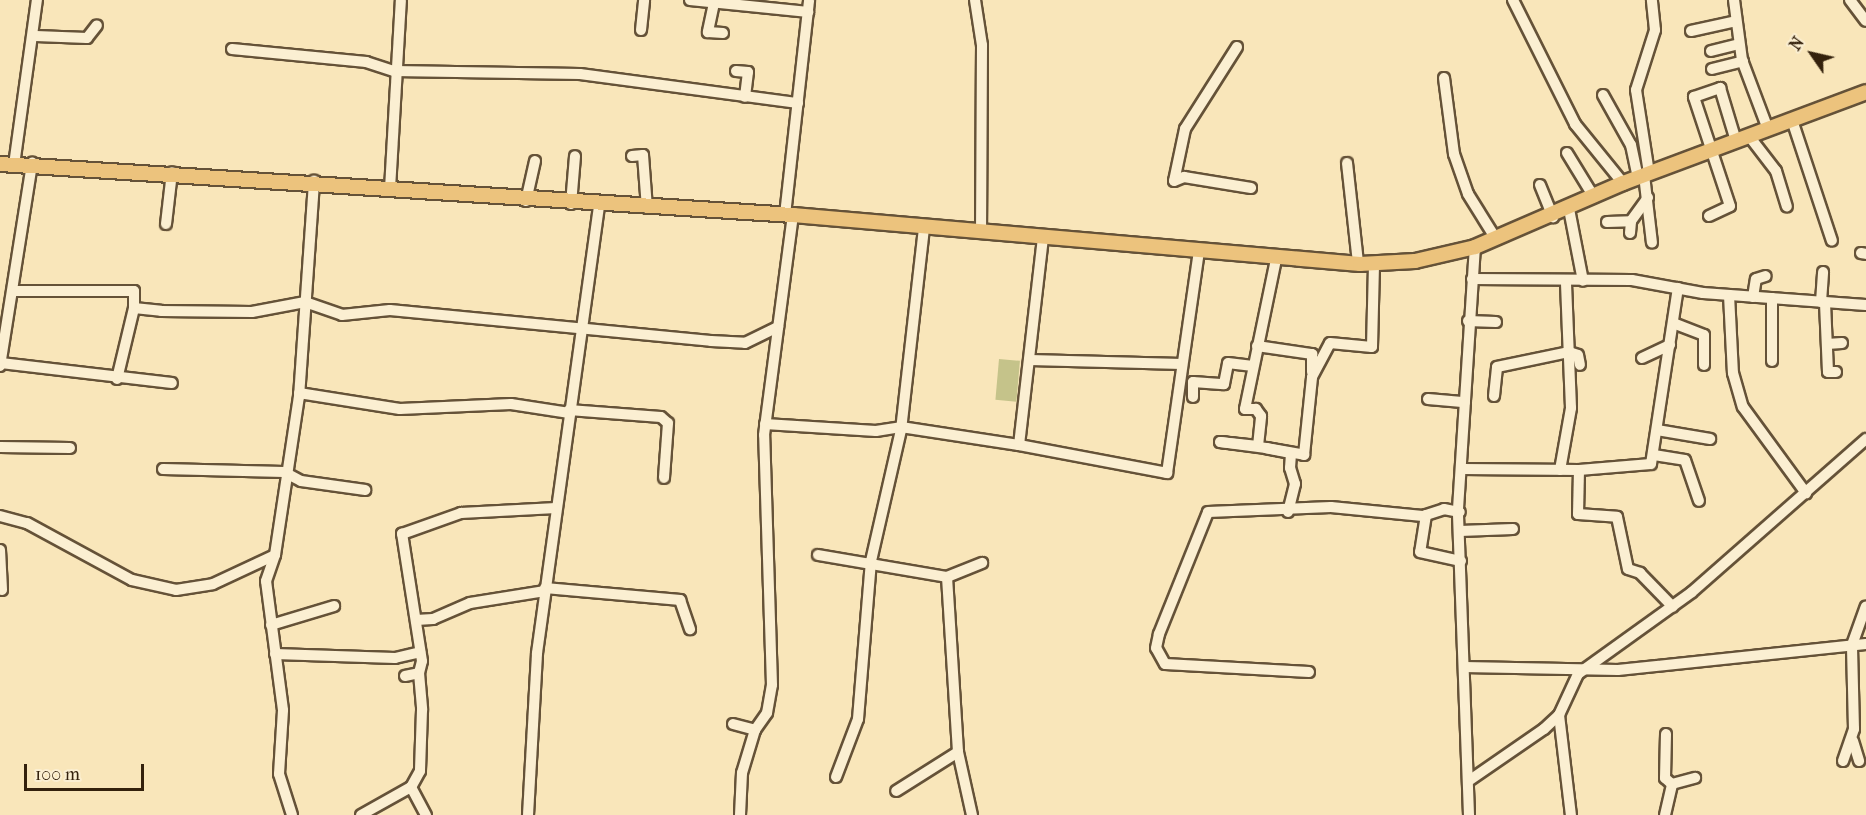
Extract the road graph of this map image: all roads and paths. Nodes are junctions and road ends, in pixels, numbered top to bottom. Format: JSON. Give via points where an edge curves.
{"nodes":[{"id":1,"x":37,"y":0,"type":"edge"},
{"id":2,"x":401,"y":0,"type":"edge"},
{"id":3,"x":644,"y":0,"type":"edge"},
{"id":4,"x":690,"y":0,"type":"edge"},
{"id":5,"x":809,"y":0,"type":"edge"},
{"id":6,"x":975,"y":0,"type":"edge"},
{"id":7,"x":1513,"y":0,"type":"edge"},
{"id":8,"x":1652,"y":0,"type":"edge"},
{"id":9,"x":1734,"y":0,"type":"edge"},
{"id":10,"x":714,"y":3,"type":"junction"},
{"id":11,"x":1858,"y":4,"type":"edge"},
{"id":12,"x":808,"y":12,"type":"junction"},
{"id":13,"x":1736,"y":21,"type":"junction"},
{"id":14,"x":1866,"y":21,"type":"edge"},
{"id":15,"x":97,"y":25,"type":"dead end"},
{"id":16,"x":641,"y":30,"type":"dead end"},
{"id":17,"x":1691,"y":31,"type":"dead end"},
{"id":18,"x":723,"y":33,"type":"dead end"},
{"id":19,"x":36,"y":36,"type":"junction"},
{"id":20,"x":1739,"y":44,"type":"junction"},
{"id":21,"x":1237,"y":47,"type":"dead end"},
{"id":22,"x":232,"y":49,"type":"dead end"},
{"id":23,"x":1712,"y":51,"type":"dead end"},
{"id":24,"x":1743,"y":61,"type":"junction"},
{"id":25,"x":1712,"y":69,"type":"dead end"},
{"id":26,"x":394,"y":71,"type":"junction"},
{"id":27,"x":736,"y":71,"type":"dead end"},
{"id":28,"x":1444,"y":78,"type":"dead end"},
{"id":29,"x":1866,"y":92,"type":"edge"},
{"id":30,"x":1603,"y":95,"type":"dead end"},
{"id":31,"x":745,"y":97,"type":"junction"},
{"id":32,"x":798,"y":103,"type":"junction"},
{"id":33,"x":1792,"y":120,"type":"junction"},
{"id":34,"x":1768,"y":129,"type":"junction"},
{"id":35,"x":1749,"y":136,"type":"junction"},
{"id":36,"x":1736,"y":141,"type":"junction"},
{"id":37,"x":1711,"y":150,"type":"junction"},
{"id":38,"x":1567,"y":153,"type":"dead end"},
{"id":39,"x":576,"y":156,"type":"dead end"},
{"id":40,"x":632,"y":156,"type":"dead end"},
{"id":41,"x":535,"y":161,"type":"dead end"},
{"id":42,"x":32,"y":163,"type":"junction"},
{"id":43,"x":1347,"y":163,"type":"dead end"},
{"id":44,"x":7,"y":164,"type":"edge"},
{"id":45,"x":172,"y":172,"type":"junction"},
{"id":46,"x":1644,"y":175,"type":"junction"},
{"id":47,"x":314,"y":181,"type":"junction"},
{"id":48,"x":1623,"y":183,"type":"junction"},
{"id":49,"x":1539,"y":185,"type":"dead end"},
{"id":50,"x":1251,"y":188,"type":"dead end"},
{"id":51,"x":390,"y":189,"type":"junction"},
{"id":52,"x":1594,"y":197,"type":"junction"},
{"id":53,"x":1648,"y":198,"type":"junction"},
{"id":54,"x":526,"y":201,"type":"junction"},
{"id":55,"x":571,"y":204,"type":"junction"},
{"id":56,"x":599,"y":206,"type":"junction"},
{"id":57,"x":1787,"y":206,"type":"dead end"},
{"id":58,"x":647,"y":208,"type":"junction"},
{"id":59,"x":1569,"y":209,"type":"junction"},
{"id":60,"x":789,"y":215,"type":"junction"},
{"id":61,"x":1709,"y":216,"type":"dead end"},
{"id":62,"x":1553,"y":217,"type":"junction"},
{"id":63,"x":1631,"y":221,"type":"junction"},
{"id":64,"x":1607,"y":222,"type":"dead end"},
{"id":65,"x":166,"y":224,"type":"dead end"},
{"id":66,"x":924,"y":227,"type":"junction"},
{"id":67,"x":981,"y":232,"type":"junction"},
{"id":68,"x":1630,"y":233,"type":"dead end"},
{"id":69,"x":1043,"y":238,"type":"junction"},
{"id":70,"x":1496,"y":239,"type":"junction"},
{"id":71,"x":1832,"y":241,"type":"dead end"},
{"id":72,"x":1652,"y":243,"type":"dead end"},
{"id":73,"x":1475,"y":247,"type":"junction"},
{"id":74,"x":1199,"y":252,"type":"junction"},
{"id":75,"x":1276,"y":259,"type":"junction"},
{"id":76,"x":1374,"y":263,"type":"junction"},
{"id":77,"x":1358,"y":264,"type":"junction"},
{"id":78,"x":1823,"y":272,"type":"dead end"},
{"id":79,"x":1766,"y":276,"type":"dead end"},
{"id":80,"x":1472,"y":279,"type":"junction"},
{"id":81,"x":1566,"y":281,"type":"junction"},
{"id":82,"x":1583,"y":281,"type":"junction"},
{"id":83,"x":1678,"y":288,"type":"junction"},
{"id":84,"x":14,"y":291,"type":"junction"},
{"id":85,"x":1729,"y":295,"type":"junction"},
{"id":86,"x":1754,"y":297,"type":"junction"},
{"id":87,"x":1772,"y":298,"type":"junction"},
{"id":88,"x":305,"y":302,"type":"junction"},
{"id":89,"x":1823,"y":303,"type":"junction"},
{"id":90,"x":1866,"y":305,"type":"edge"},
{"id":91,"x":134,"y":308,"type":"junction"},
{"id":92,"x":1468,"y":321,"type":"junction"},
{"id":93,"x":1496,"y":322,"type":"dead end"},
{"id":94,"x":1673,"y":323,"type":"junction"},
{"id":95,"x":580,"y":324,"type":"junction"},
{"id":96,"x":778,"y":327,"type":"junction"},
{"id":97,"x":1842,"y":343,"type":"dead end"},
{"id":98,"x":1827,"y":344,"type":"junction"},
{"id":99,"x":1670,"y":345,"type":"junction"},
{"id":100,"x":1257,"y":346,"type":"junction"},
{"id":101,"x":1569,"y":352,"type":"junction"},
{"id":102,"x":1194,"y":358,"type":"dead end"},
{"id":103,"x":1642,"y":358,"type":"dead end"},
{"id":104,"x":1030,"y":360,"type":"junction"},
{"id":105,"x":1182,"y":361,"type":"junction"},
{"id":106,"x":1772,"y":362,"type":"dead end"},
{"id":107,"x":0,"y":365,"type":"edge"},
{"id":108,"x":1580,"y":365,"type":"dead end"},
{"id":109,"x":1704,"y":365,"type":"dead end"},
{"id":110,"x":1253,"y":366,"type":"junction"},
{"id":111,"x":1836,"y":372,"type":"dead end"},
{"id":112,"x":1312,"y":377,"type":"junction"},
{"id":113,"x":117,"y":379,"type":"junction"},
{"id":114,"x":172,"y":383,"type":"dead end"},
{"id":115,"x":299,"y":393,"type":"junction"},
{"id":116,"x":1494,"y":396,"type":"dead end"},
{"id":117,"x":1193,"y":397,"type":"dead end"},
{"id":118,"x":1428,"y":399,"type":"dead end"},
{"id":119,"x":1466,"y":402,"type":"junction"},
{"id":120,"x":569,"y":411,"type":"junction"},
{"id":121,"x":765,"y":424,"type":"junction"},
{"id":122,"x":901,"y":427,"type":"junction"},
{"id":123,"x":1658,"y":430,"type":"junction"},
{"id":124,"x":1710,"y":439,"type":"dead end"},
{"id":125,"x":1866,"y":440,"type":"edge"},
{"id":126,"x":1019,"y":445,"type":"junction"},
{"id":127,"x":0,"y":447,"type":"edge"},
{"id":128,"x":70,"y":448,"type":"dead end"},
{"id":129,"x":1266,"y":448,"type":"junction"},
{"id":130,"x":1654,"y":455,"type":"junction"},
{"id":131,"x":163,"y":469,"type":"dead end"},
{"id":132,"x":1463,"y":469,"type":"junction"},
{"id":133,"x":1560,"y":470,"type":"junction"},
{"id":134,"x":1579,"y":470,"type":"junction"},
{"id":135,"x":284,"y":472,"type":"junction"},
{"id":136,"x":664,"y":478,"type":"dead end"},
{"id":137,"x":364,"y":490,"type":"dead end"},
{"id":138,"x":1806,"y":493,"type":"junction"},
{"id":139,"x":1699,"y":501,"type":"dead end"},
{"id":140,"x":556,"y":508,"type":"junction"},
{"id":141,"x":1288,"y":512,"type":"junction"},
{"id":142,"x":1460,"y":512,"type":"junction"},
{"id":143,"x":1426,"y":515,"type":"junction"},
{"id":144,"x":0,"y":516,"type":"edge"},
{"id":145,"x":1513,"y":529,"type":"dead end"},
{"id":146,"x":1460,"y":531,"type":"junction"},
{"id":147,"x":0,"y":550,"type":"edge"},
{"id":148,"x":275,"y":555,"type":"junction"},
{"id":149,"x":818,"y":555,"type":"dead end"},
{"id":150,"x":871,"y":561,"type":"junction"},
{"id":151,"x":1461,"y":561,"type":"junction"},
{"id":152,"x":982,"y":562,"type":"dead end"},
{"id":153,"x":946,"y":578,"type":"junction"},
{"id":154,"x":2,"y":590,"type":"dead end"},
{"id":155,"x":545,"y":590,"type":"junction"},
{"id":156,"x":334,"y":606,"type":"dead end"},
{"id":157,"x":1866,"y":606,"type":"edge"},
{"id":158,"x":1673,"y":607,"type":"junction"},
{"id":159,"x":416,"y":620,"type":"junction"},
{"id":160,"x":271,"y":625,"type":"junction"},
{"id":161,"x":690,"y":629,"type":"dead end"},
{"id":162,"x":1852,"y":645,"type":"junction"},
{"id":163,"x":1866,"y":645,"type":"edge"},
{"id":164,"x":420,"y":652,"type":"junction"},
{"id":165,"x":275,"y":654,"type":"junction"},
{"id":166,"x":1464,"y":667,"type":"junction"},
{"id":167,"x":1587,"y":669,"type":"junction"},
{"id":168,"x":1309,"y":672,"type":"dead end"},
{"id":169,"x":419,"y":673,"type":"junction"},
{"id":170,"x":405,"y":676,"type":"dead end"},
{"id":171,"x":1559,"y":715,"type":"junction"},
{"id":172,"x":733,"y":724,"type":"dead end"},
{"id":173,"x":754,"y":730,"type":"junction"},
{"id":174,"x":1666,"y":734,"type":"dead end"},
{"id":175,"x":1853,"y":741,"type":"junction"},
{"id":176,"x":958,"y":752,"type":"junction"},
{"id":177,"x":1843,"y":761,"type":"dead end"},
{"id":178,"x":1859,"y":761,"type":"dead end"},
{"id":179,"x":837,"y":777,"type":"dead end"},
{"id":180,"x":1695,"y":778,"type":"dead end"},
{"id":181,"x":1470,"y":780,"type":"junction"},
{"id":182,"x":1672,"y":784,"type":"junction"},
{"id":183,"x":411,"y":788,"type":"junction"},
{"id":184,"x":896,"y":791,"type":"dead end"},
{"id":185,"x":292,"y":815,"type":"edge"},
{"id":186,"x":361,"y":815,"type":"edge"},
{"id":187,"x":426,"y":815,"type":"edge"},
{"id":188,"x":528,"y":815,"type":"edge"},
{"id":189,"x":740,"y":815,"type":"edge"},
{"id":190,"x":972,"y":815,"type":"edge"},
{"id":191,"x":1469,"y":815,"type":"edge"},
{"id":192,"x":1571,"y":815,"type":"edge"},
{"id":193,"x":1665,"y":815,"type":"edge"}],
"edges":[{"from":1,"to":19,"type":"street"},
{"from":2,"to":26,"type":"street"},
{"from":3,"to":16,"type":"street"},
{"from":4,"to":10,"type":"street"},
{"from":5,"to":12,"type":"street"},
{"from":6,"to":67,"type":"street","via":[[982,45]]},
{"from":7,"to":48,"type":"street","via":[[1575,124]]},
{"from":8,"to":46,"type":"street","via":[[1655,30],[1636,90]]},
{"from":9,"to":13,"type":"street"},
{"from":10,"to":12,"type":"street"},
{"from":10,"to":18,"type":"street","via":[[708,32]]},
{"from":11,"to":14,"type":"street"},
{"from":12,"to":32,"type":"street"},
{"from":13,"to":17,"type":"street"},
{"from":13,"to":20,"type":"street"},
{"from":15,"to":19,"type":"street","via":[[87,38]]},
{"from":19,"to":44,"type":"street"},
{"from":20,"to":23,"type":"street"},
{"from":20,"to":24,"type":"street"},
{"from":21,"to":50,"type":"street","via":[[1185,129],[1174,181],[1184,177]]},
{"from":22,"to":26,"type":"street","via":[[366,62]]},
{"from":24,"to":25,"type":"street"},
{"from":24,"to":34,"type":"street"},
{"from":26,"to":31,"type":"street","via":[[580,74]]},
{"from":26,"to":51,"type":"street"},
{"from":27,"to":31,"type":"street","via":[[748,72]]},
{"from":28,"to":70,"type":"street","via":[[1454,154],[1468,194]]},
{"from":29,"to":33,"type":"main road"},
{"from":30,"to":46,"type":"street"},
{"from":31,"to":32,"type":"street"},
{"from":32,"to":60,"type":"street"},
{"from":33,"to":34,"type":"main road"},
{"from":33,"to":71,"type":"street"},
{"from":34,"to":35,"type":"main road"},
{"from":35,"to":36,"type":"main road"},
{"from":35,"to":57,"type":"street","via":[[1776,171]]},
{"from":36,"to":37,"type":"main road"},
{"from":36,"to":37,"type":"street","via":[[1720,88],[1712,89],[1694,96]]},
{"from":37,"to":46,"type":"main road"},
{"from":37,"to":61,"type":"street","via":[[1730,206]]},
{"from":38,"to":52,"type":"street"},
{"from":39,"to":55,"type":"street"},
{"from":40,"to":58,"type":"street","via":[[643,155]]},
{"from":41,"to":54,"type":"street"},
{"from":42,"to":44,"type":"main road"},
{"from":42,"to":45,"type":"main road"},
{"from":42,"to":84,"type":"street"},
{"from":43,"to":77,"type":"street"},
{"from":45,"to":47,"type":"main road"},
{"from":45,"to":65,"type":"street"},
{"from":46,"to":48,"type":"main road"},
{"from":46,"to":53,"type":"street"},
{"from":47,"to":51,"type":"main road"},
{"from":47,"to":88,"type":"street"},
{"from":48,"to":52,"type":"main road"},
{"from":49,"to":62,"type":"street"},
{"from":51,"to":54,"type":"main road"},
{"from":52,"to":59,"type":"main road"},
{"from":53,"to":63,"type":"street"},
{"from":53,"to":72,"type":"street"},
{"from":54,"to":55,"type":"main road"},
{"from":55,"to":56,"type":"main road"},
{"from":56,"to":58,"type":"main road"},
{"from":56,"to":95,"type":"street"},
{"from":58,"to":60,"type":"main road"},
{"from":59,"to":62,"type":"main road"},
{"from":59,"to":82,"type":"street"},
{"from":60,"to":66,"type":"main road"},
{"from":60,"to":96,"type":"street"},
{"from":62,"to":70,"type":"main road"},
{"from":63,"to":64,"type":"street"},
{"from":63,"to":68,"type":"street"},
{"from":66,"to":67,"type":"main road"},
{"from":66,"to":122,"type":"street"},
{"from":67,"to":69,"type":"main road"},
{"from":69,"to":74,"type":"main road"},
{"from":69,"to":104,"type":"street"},
{"from":70,"to":73,"type":"main road"},
{"from":73,"to":76,"type":"main road","via":[[1415,261]]},
{"from":73,"to":80,"type":"street"},
{"from":74,"to":75,"type":"main road"},
{"from":74,"to":105,"type":"street"},
{"from":75,"to":77,"type":"main road"},
{"from":75,"to":100,"type":"street"},
{"from":76,"to":77,"type":"main road"},
{"from":76,"to":112,"type":"street","via":[[1372,347],[1330,343]]},
{"from":78,"to":89,"type":"street"},
{"from":79,"to":86,"type":"street","via":[[1756,279]]},
{"from":80,"to":81,"type":"street"},
{"from":80,"to":92,"type":"street"},
{"from":81,"to":82,"type":"street"},
{"from":81,"to":101,"type":"street"},
{"from":82,"to":83,"type":"street"},
{"from":83,"to":85,"type":"street"},
{"from":83,"to":94,"type":"street"},
{"from":84,"to":91,"type":"street","via":[[134,291]]},
{"from":84,"to":107,"type":"street"},
{"from":85,"to":86,"type":"street"},
{"from":85,"to":138,"type":"street","via":[[1733,373],[1743,407]]},
{"from":86,"to":87,"type":"street"},
{"from":87,"to":89,"type":"street"},
{"from":87,"to":106,"type":"street"},
{"from":88,"to":91,"type":"street","via":[[252,312]]},
{"from":88,"to":95,"type":"street","via":[[342,315],[390,310]]},
{"from":88,"to":115,"type":"street"},
{"from":89,"to":90,"type":"street"},
{"from":89,"to":98,"type":"street"},
{"from":91,"to":113,"type":"street"},
{"from":92,"to":93,"type":"street"},
{"from":92,"to":119,"type":"street"},
{"from":94,"to":99,"type":"street"},
{"from":94,"to":109,"type":"street","via":[[1704,335]]},
{"from":95,"to":96,"type":"street","via":[[746,343]]},
{"from":95,"to":120,"type":"street"},
{"from":96,"to":121,"type":"street"},
{"from":97,"to":98,"type":"street"},
{"from":98,"to":111,"type":"street","via":[[1828,372]]},
{"from":99,"to":103,"type":"street"},
{"from":99,"to":123,"type":"street"},
{"from":100,"to":110,"type":"street"},
{"from":100,"to":112,"type":"street","via":[[1312,354]]},
{"from":101,"to":108,"type":"street","via":[[1578,355]]},
{"from":101,"to":116,"type":"street","via":[[1497,367]]},
{"from":101,"to":133,"type":"street","via":[[1571,408]]},
{"from":102,"to":105,"type":"street"},
{"from":104,"to":105,"type":"street"},
{"from":104,"to":126,"type":"street"},
{"from":105,"to":126,"type":"street","via":[[1167,473]]},
{"from":107,"to":113,"type":"street"},
{"from":110,"to":117,"type":"street","via":[[1228,363],[1224,384],[1193,382]]},
{"from":110,"to":129,"type":"street","via":[[1245,409],[1256,409],[1261,416],[1258,446],[1220,442]]},
{"from":112,"to":129,"type":"street","via":[[1305,455]]},
{"from":113,"to":114,"type":"street"},
{"from":115,"to":120,"type":"street","via":[[400,409],[511,404]]},
{"from":115,"to":135,"type":"street"},
{"from":118,"to":119,"type":"street"},
{"from":119,"to":132,"type":"street"},
{"from":120,"to":136,"type":"street","via":[[661,417],[668,423]]},
{"from":120,"to":140,"type":"street"},
{"from":121,"to":122,"type":"street","via":[[876,431]]},
{"from":121,"to":173,"type":"street","via":[[772,685],[767,713]]},
{"from":122,"to":126,"type":"street"},
{"from":122,"to":150,"type":"street"},
{"from":123,"to":124,"type":"street"},
{"from":123,"to":130,"type":"street"},
{"from":125,"to":138,"type":"street","via":[[1843,454]]},
{"from":127,"to":128,"type":"street"},
{"from":129,"to":141,"type":"street","via":[[1291,453],[1295,484]]},
{"from":130,"to":134,"type":"street","via":[[1647,467]]},
{"from":130,"to":139,"type":"street","via":[[1685,460]]},
{"from":131,"to":135,"type":"street"},
{"from":132,"to":133,"type":"street"},
{"from":132,"to":142,"type":"street"},
{"from":133,"to":134,"type":"street"},
{"from":134,"to":158,"type":"street","via":[[1578,514],[1617,517],[1628,569],[1640,573]]},
{"from":135,"to":137,"type":"street","via":[[302,481]]},
{"from":135,"to":148,"type":"street"},
{"from":138,"to":158,"type":"street"},
{"from":140,"to":155,"type":"street"},
{"from":140,"to":159,"type":"street","via":[[460,513],[402,534]]},
{"from":141,"to":143,"type":"street","via":[[1331,507]]},
{"from":141,"to":168,"type":"street","via":[[1208,512],[1156,648],[1165,664]]},
{"from":142,"to":143,"type":"street","via":[[1443,509]]},
{"from":142,"to":146,"type":"street"},
{"from":143,"to":151,"type":"street","via":[[1420,552]]},
{"from":144,"to":148,"type":"street","via":[[27,523],[132,580],[176,590],[224,581]]},
{"from":145,"to":146,"type":"street"},
{"from":146,"to":151,"type":"street"},
{"from":147,"to":154,"type":"street"},
{"from":148,"to":160,"type":"street","via":[[266,581]]},
{"from":149,"to":150,"type":"street"},
{"from":150,"to":153,"type":"street"},
{"from":150,"to":179,"type":"street","via":[[858,719]]},
{"from":151,"to":166,"type":"street"},
{"from":152,"to":153,"type":"street"},
{"from":153,"to":176,"type":"street"},
{"from":155,"to":159,"type":"street","via":[[470,603],[433,619]]},
{"from":155,"to":161,"type":"street","via":[[680,600]]},
{"from":155,"to":188,"type":"street"},
{"from":156,"to":160,"type":"street"},
{"from":157,"to":162,"type":"street"},
{"from":158,"to":167,"type":"street"},
{"from":159,"to":164,"type":"street"},
{"from":160,"to":165,"type":"street"},
{"from":162,"to":163,"type":"street"},
{"from":162,"to":167,"type":"street","via":[[1788,656]]},
{"from":162,"to":175,"type":"street"},
{"from":164,"to":165,"type":"street","via":[[395,658]]},
{"from":164,"to":169,"type":"street"},
{"from":165,"to":185,"type":"street","via":[[283,710],[279,774]]},
{"from":166,"to":167,"type":"street"},
{"from":166,"to":181,"type":"street"},
{"from":167,"to":171,"type":"street","via":[[1578,674]]},
{"from":169,"to":170,"type":"street"},
{"from":169,"to":183,"type":"street","via":[[422,743],[420,771]]},
{"from":171,"to":181,"type":"street"},
{"from":171,"to":192,"type":"street"},
{"from":172,"to":173,"type":"street"},
{"from":173,"to":189,"type":"street","via":[[742,773]]},
{"from":174,"to":182,"type":"street","via":[[1665,778]]},
{"from":175,"to":177,"type":"street"},
{"from":175,"to":178,"type":"street"},
{"from":176,"to":184,"type":"street"},
{"from":176,"to":190,"type":"street"},
{"from":180,"to":182,"type":"street"},
{"from":181,"to":191,"type":"street"},
{"from":182,"to":193,"type":"street"},
{"from":183,"to":186,"type":"street"},
{"from":183,"to":187,"type":"street"}]}
